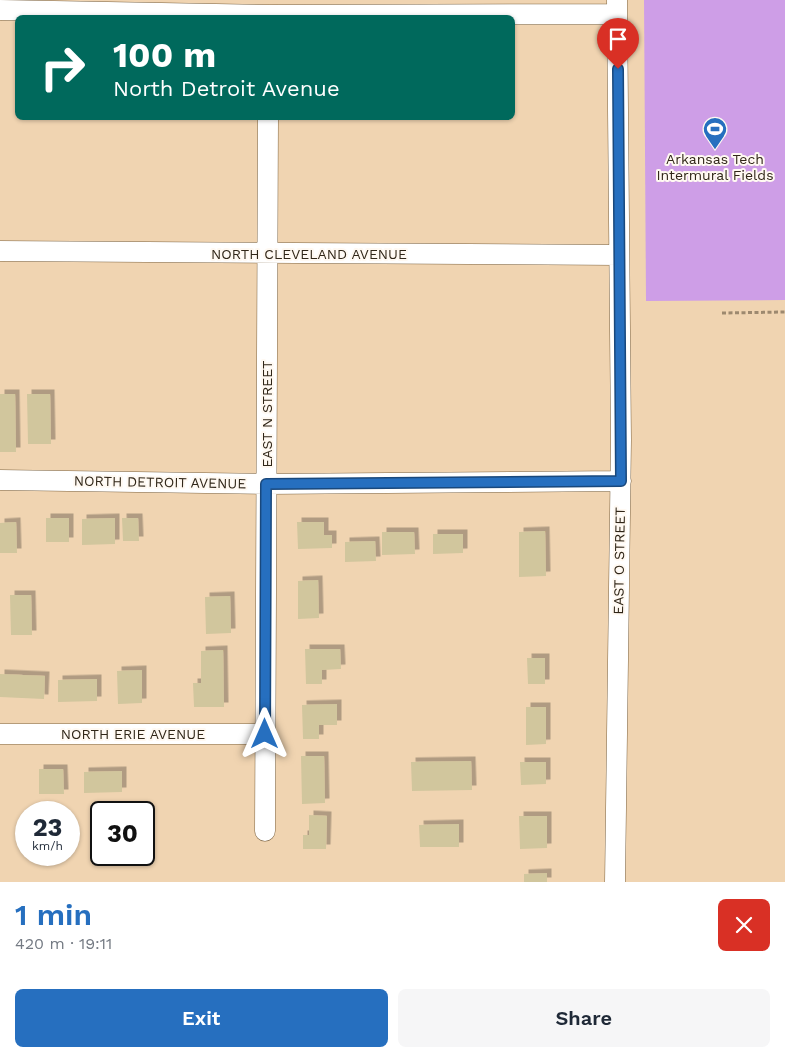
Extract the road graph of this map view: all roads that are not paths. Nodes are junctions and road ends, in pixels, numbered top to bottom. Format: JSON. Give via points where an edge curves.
{"nodes":[{"id":1,"x":617,"y":7,"type":"edge"},
{"id":2,"x":0,"y":10,"type":"edge"},
{"id":3,"x":269,"y":11,"type":"edge"},
{"id":4,"x":268,"y":120,"type":"edge"},
{"id":5,"x":0,"y":251,"type":"edge"},
{"id":6,"x":268,"y":254,"type":"junction"},
{"id":7,"x":619,"y":255,"type":"junction"},
{"id":8,"x":0,"y":480,"type":"edge"},
{"id":9,"x":621,"y":481,"type":"junction"},
{"id":10,"x":266,"y":484,"type":"junction"},
{"id":11,"x":0,"y":734,"type":"edge"},
{"id":12,"x":265,"y":734,"type":"junction"},
{"id":13,"x":265,"y":831,"type":"dead end"},
{"id":14,"x":615,"y":882,"type":"edge"}],
"edges":[{"from":1,"to":3,"type":"street"},
{"from":1,"to":7,"type":"street","name":"EAST O STREET"},
{"from":2,"to":3,"type":"street"},
{"from":4,"to":6,"type":"street","name":"EAST N STREET"},
{"from":5,"to":6,"type":"street","name":"NORTH CLEVELAND AVENUE"},
{"from":6,"to":7,"type":"street","name":"NORTH CLEVELAND AVENUE"},
{"from":6,"to":10,"type":"street","name":"EAST N STREET"},
{"from":7,"to":9,"type":"street","name":"EAST O STREET"},
{"from":8,"to":10,"type":"street","name":"NORTH DETROIT AVENUE"},
{"from":9,"to":10,"type":"street","name":"NORTH DETROIT AVENUE"},
{"from":9,"to":14,"type":"street","name":"EAST O STREET"},
{"from":10,"to":12,"type":"street","name":"EAST N STREET"},
{"from":11,"to":12,"type":"street","name":"NORTH ERIE AVENUE"},
{"from":12,"to":13,"type":"street","name":"EAST N STREET"}]}
